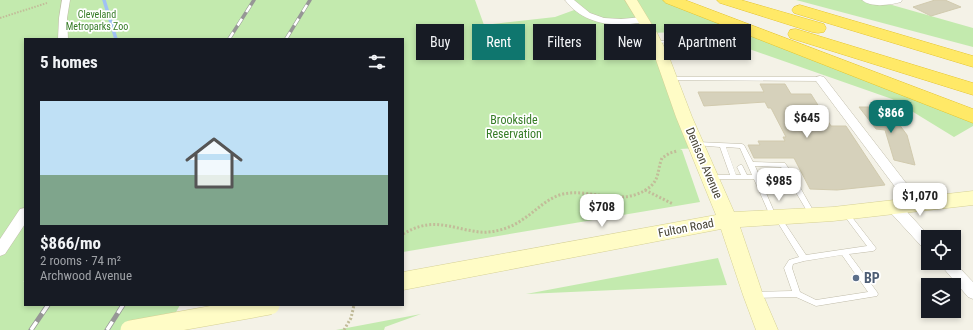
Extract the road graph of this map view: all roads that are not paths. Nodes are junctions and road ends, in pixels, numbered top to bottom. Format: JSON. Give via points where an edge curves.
{"nodes":[{"id":1,"x":66,"y":0,"type":"edge"},
{"id":2,"x":569,"y":0,"type":"edge"},
{"id":3,"x":671,"y":0,"type":"edge"},
{"id":4,"x":690,"y":0,"type":"edge"},
{"id":5,"x":725,"y":0,"type":"edge"},
{"id":6,"x":768,"y":0,"type":"edge"},
{"id":7,"x":898,"y":0,"type":"edge"},
{"id":8,"x":870,"y":1,"type":"edge"},
{"id":9,"x":803,"y":2,"type":"edge"},
{"id":10,"x":633,"y":3,"type":"edge"},
{"id":11,"x":643,"y":20,"type":"junction"},
{"id":12,"x":645,"y":24,"type":"edge"},
{"id":13,"x":64,"y":38,"type":"edge"},
{"id":14,"x":656,"y":42,"type":"joint"},
{"id":15,"x":664,"y":42,"type":"edge"},
{"id":16,"x":973,"y":47,"type":"edge"},
{"id":17,"x":973,"y":51,"type":"edge"},
{"id":18,"x":973,"y":62,"type":"edge"},
{"id":19,"x":973,"y":76,"type":"edge"},
{"id":20,"x":670,"y":79,"type":"junction"},
{"id":21,"x":820,"y":79,"type":"joint"},
{"id":22,"x":973,"y":89,"type":"edge"},
{"id":23,"x":973,"y":116,"type":"edge"},
{"id":24,"x":696,"y":144,"type":"junction"},
{"id":25,"x":722,"y":145,"type":"junction"},
{"id":26,"x":731,"y":146,"type":"junction"},
{"id":27,"x":735,"y":153,"type":"dead end"},
{"id":28,"x":751,"y":164,"type":"junction"},
{"id":29,"x":740,"y":167,"type":"dead end"},
{"id":30,"x":734,"y":177,"type":"junction"},
{"id":31,"x":745,"y":177,"type":"junction"},
{"id":32,"x":757,"y":177,"type":"junction"},
{"id":33,"x":779,"y":177,"type":"dead end"},
{"id":34,"x":710,"y":178,"type":"junction"},
{"id":35,"x":790,"y":178,"type":"junction"},
{"id":36,"x":973,"y":198,"type":"edge"},
{"id":37,"x":915,"y":204,"type":"junction"},
{"id":38,"x":894,"y":207,"type":"junction"},
{"id":39,"x":845,"y":212,"type":"junction"},
{"id":40,"x":24,"y":214,"type":"edge"},
{"id":41,"x":813,"y":215,"type":"junction"},
{"id":42,"x":775,"y":217,"type":"junction"},
{"id":43,"x":728,"y":220,"type":"junction"},
{"id":44,"x":921,"y":236,"type":"edge"},
{"id":45,"x":0,"y":250,"type":"edge"},
{"id":46,"x":844,"y":252,"type":"junction"},
{"id":47,"x":804,"y":258,"type":"junction"},
{"id":48,"x":953,"y":270,"type":"edge"},
{"id":49,"x":404,"y":281,"type":"edge"},
{"id":50,"x":973,"y":292,"type":"edge"},
{"id":51,"x":797,"y":294,"type":"junction"},
{"id":52,"x":753,"y":295,"type":"junction"},
{"id":53,"x":264,"y":306,"type":"edge"},
{"id":54,"x":130,"y":330,"type":"edge"},
{"id":55,"x":767,"y":330,"type":"edge"}],
"edges":[{"from":1,"to":13,"type":"street","via":[[62,18]]},
{"from":2,"to":11,"type":"street","via":[[587,16],[597,20]]},
{"from":3,"to":23,"type":"highway"},
{"from":4,"to":22,"type":"highway"},
{"from":5,"to":19,"type":"highway"},
{"from":6,"to":18,"type":"highway"},
{"from":7,"to":8,"type":"street","via":[[885,3]]},
{"from":9,"to":16,"type":"highway"},
{"from":9,"to":17,"type":"highway"},
{"from":10,"to":11,"type":"main road","name":"Denison Avenue"},
{"from":11,"to":12,"type":"main road","name":"Denison Avenue"},
{"from":14,"to":15,"type":"lane"},
{"from":14,"to":20,"type":"main road","name":"Denison Avenue"},
{"from":20,"to":21,"type":"lane"},
{"from":20,"to":24,"type":"main road","name":"Denison Avenue"},
{"from":21,"to":37,"type":"street"},
{"from":24,"to":25,"type":"lane"},
{"from":24,"to":34,"type":"main road","name":"Denison Avenue"},
{"from":25,"to":26,"type":"lane"},
{"from":25,"to":30,"type":"lane"},
{"from":26,"to":27,"type":"lane"},
{"from":26,"to":28,"type":"lane","via":[[742,146]]},
{"from":28,"to":32,"type":"lane"},
{"from":28,"to":35,"type":"lane","via":[[784,165]]},
{"from":29,"to":31,"type":"lane"},
{"from":30,"to":31,"type":"lane"},
{"from":30,"to":34,"type":"lane"},
{"from":31,"to":32,"type":"lane"},
{"from":32,"to":42,"type":"lane"},
{"from":33,"to":35,"type":"lane"},
{"from":34,"to":43,"type":"main road","name":"Denison Avenue"},
{"from":35,"to":41,"type":"lane"},
{"from":36,"to":37,"type":"main road","name":"Fulton Road"},
{"from":37,"to":38,"type":"main road","name":"Fulton Road"},
{"from":38,"to":39,"type":"main road","name":"Fulton Road"},
{"from":38,"to":44,"type":"street"},
{"from":39,"to":41,"type":"main road","name":"Fulton Road"},
{"from":39,"to":46,"type":"lane","via":[[873,248]]},
{"from":40,"to":45,"type":"street"},
{"from":41,"to":42,"type":"main road","name":"Fulton Road"},
{"from":42,"to":43,"type":"main road","name":"Fulton Road"},
{"from":42,"to":47,"type":"lane"},
{"from":43,"to":49,"type":"main road","name":"Fulton Road"},
{"from":43,"to":52,"type":"main road","name":"Denison Avenue"},
{"from":46,"to":47,"type":"lane"},
{"from":46,"to":51,"type":"lane","via":[[874,294],[816,304]]},
{"from":47,"to":51,"type":"lane","via":[[792,262],[788,268]]},
{"from":48,"to":50,"type":"street"},
{"from":51,"to":52,"type":"lane"},
{"from":52,"to":55,"type":"main road","name":"Denison Avenue"},
{"from":53,"to":54,"type":"main road","bridge":true}]}
